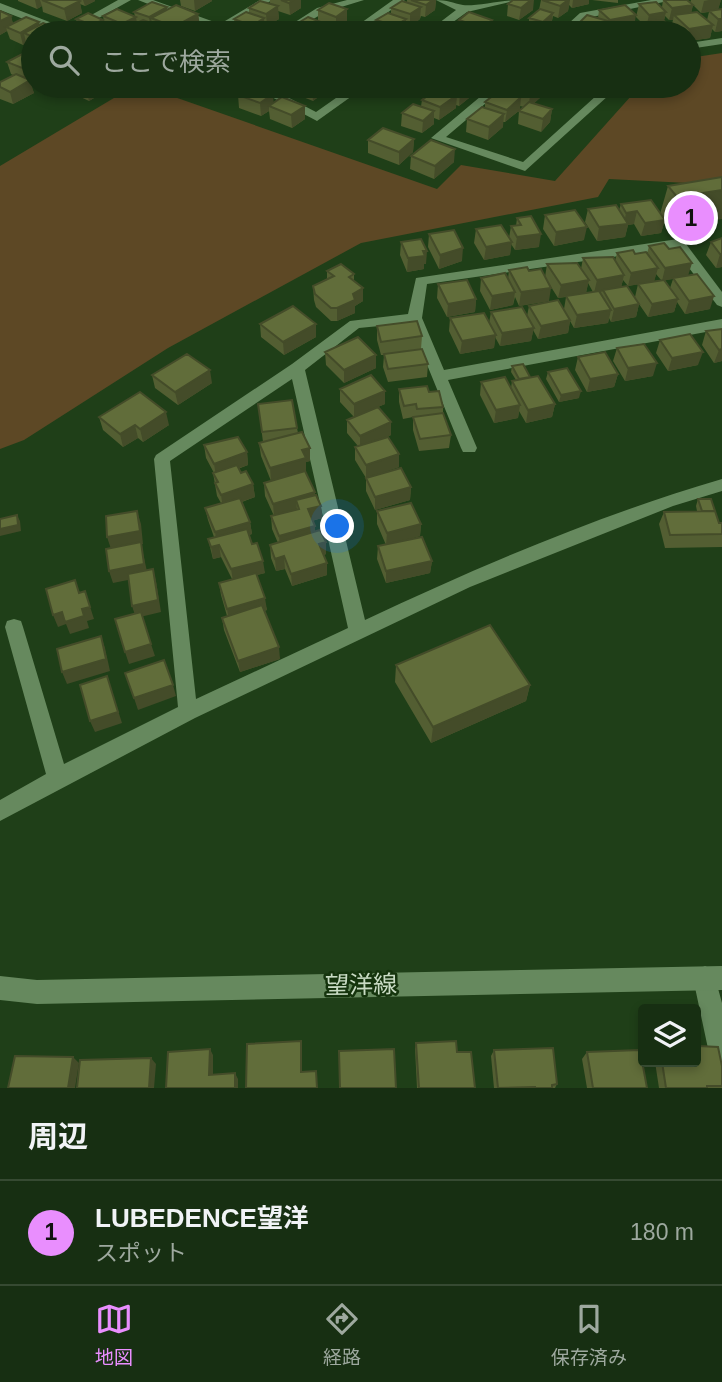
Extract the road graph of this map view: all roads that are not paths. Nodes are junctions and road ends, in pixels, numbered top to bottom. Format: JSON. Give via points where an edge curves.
{"nodes":[{"id":1,"x":126,"y":0,"type":"edge"},
{"id":2,"x":143,"y":0,"type":"edge"},
{"id":3,"x":267,"y":0,"type":"edge"},
{"id":4,"x":359,"y":0,"type":"edge"},
{"id":5,"x":400,"y":0,"type":"edge"},
{"id":6,"x":441,"y":0,"type":"edge"},
{"id":7,"x":514,"y":0,"type":"edge"},
{"id":8,"x":668,"y":0,"type":"edge"},
{"id":9,"x":0,"y":6,"type":"edge"},
{"id":10,"x":464,"y":9,"type":"junction"},
{"id":11,"x":37,"y":21,"type":"edge"},
{"id":12,"x":88,"y":21,"type":"edge"},
{"id":13,"x":192,"y":21,"type":"edge"},
{"id":14,"x":232,"y":21,"type":"edge"},
{"id":15,"x":303,"y":21,"type":"edge"},
{"id":16,"x":369,"y":21,"type":"edge"},
{"id":17,"x":448,"y":21,"type":"edge"},
{"id":18,"x":577,"y":21,"type":"edge"},
{"id":19,"x":722,"y":41,"type":"edge"},
{"id":20,"x":701,"y":44,"type":"edge"},
{"id":21,"x":286,"y":98,"type":"edge"},
{"id":22,"x":343,"y":98,"type":"edge"},
{"id":23,"x":485,"y":98,"type":"edge"},
{"id":24,"x":600,"y":98,"type":"edge"},
{"id":25,"x":722,"y":302,"type":"edge"},
{"id":26,"x":415,"y":317,"type":"junction"},
{"id":27,"x":722,"y":324,"type":"edge"},
{"id":28,"x":297,"y":368,"type":"junction"},
{"id":29,"x":439,"y":376,"type":"junction"},
{"id":30,"x":468,"y":448,"type":"dead end"},
{"id":31,"x":722,"y":485,"type":"edge"},
{"id":32,"x":14,"y":627,"type":"dead end"},
{"id":33,"x":358,"y":631,"type":"junction"},
{"id":34,"x":188,"y":712,"type":"junction"},
{"id":35,"x":58,"y":778,"type":"junction"},
{"id":36,"x":0,"y":811,"type":"edge"},
{"id":37,"x":713,"y":978,"type":"edge"},
{"id":38,"x":0,"y":988,"type":"edge"},
{"id":39,"x":722,"y":1058,"type":"edge"}],
"edges":[{"from":1,"to":12,"type":"street"},
{"from":2,"to":13,"type":"street"},
{"from":3,"to":14,"type":"street"},
{"from":4,"to":15,"type":"street","via":[[321,10]]},
{"from":5,"to":16,"type":"street"},
{"from":6,"to":10,"type":"street"},
{"from":7,"to":10,"type":"street"},
{"from":8,"to":18,"type":"street","via":[[584,15]]},
{"from":9,"to":11,"type":"street"},
{"from":10,"to":17,"type":"street"},
{"from":19,"to":20,"type":"street"},
{"from":21,"to":22,"type":"street","via":[[317,117]]},
{"from":23,"to":24,"type":"street","via":[[437,138],[525,167]]},
{"from":25,"to":26,"type":"street","via":[[678,243],[421,281]]},
{"from":26,"to":28,"type":"street","via":[[355,324]]},
{"from":26,"to":29,"type":"street"},
{"from":27,"to":29,"type":"street"},
{"from":28,"to":33,"type":"street"},
{"from":28,"to":34,"type":"street","via":[[162,459]]},
{"from":29,"to":30,"type":"street"},
{"from":31,"to":33,"type":"street","via":[[668,500],[516,560]]},
{"from":32,"to":35,"type":"street"},
{"from":33,"to":34,"type":"street"},
{"from":34,"to":35,"type":"street"},
{"from":35,"to":36,"type":"street"},
{"from":37,"to":38,"type":"street","name":"望洋線","via":[[37,992]]},
{"from":37,"to":39,"type":"street"}]}
